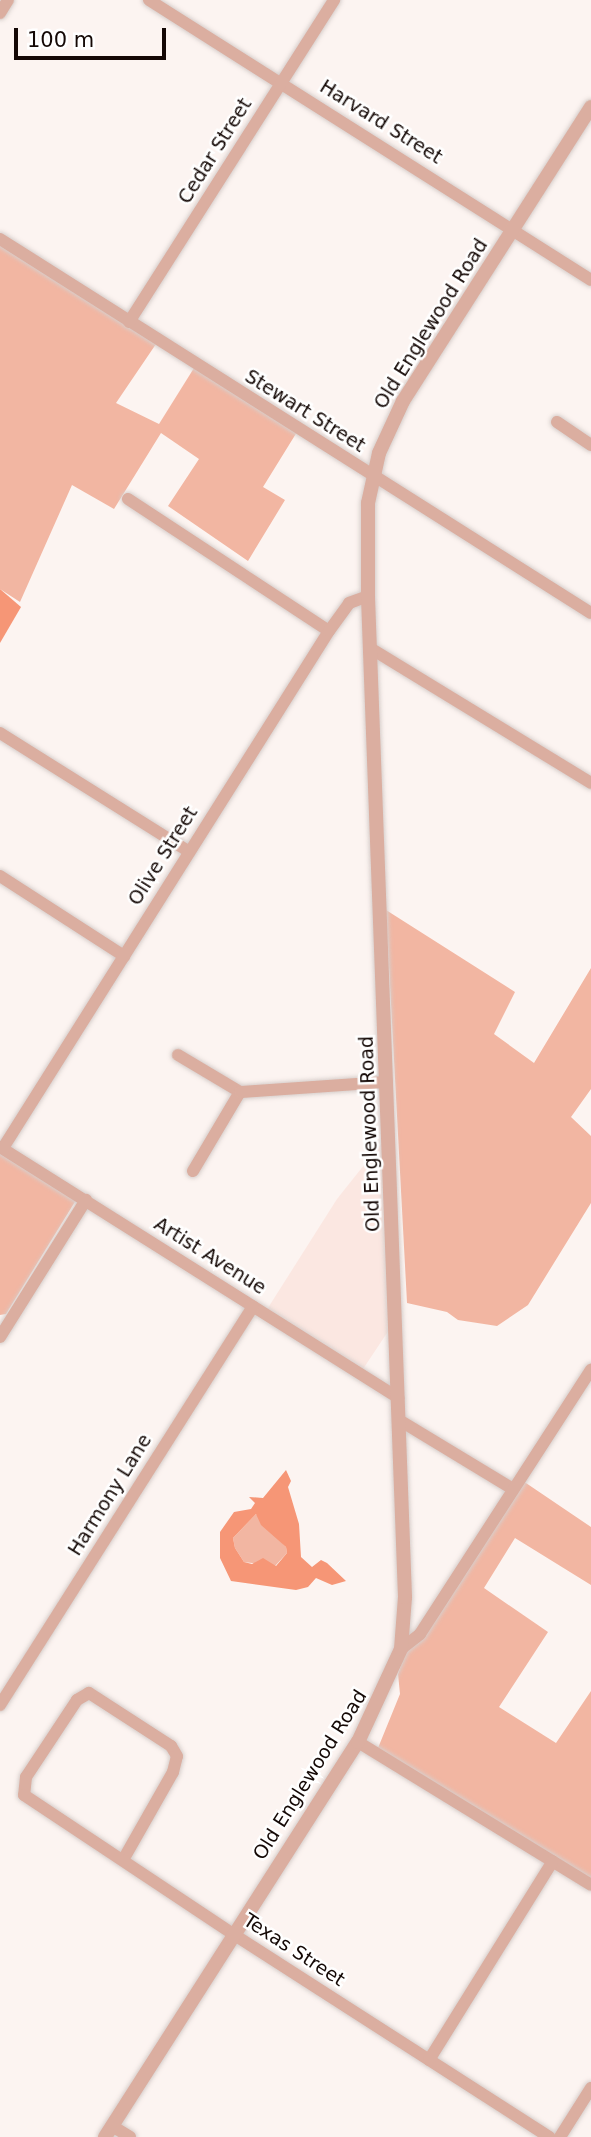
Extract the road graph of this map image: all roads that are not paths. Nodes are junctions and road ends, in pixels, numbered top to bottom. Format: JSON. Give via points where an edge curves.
{"nodes":[{"id":1,"x":8,"y":0,"type":"edge"},
{"id":2,"x":149,"y":0,"type":"edge"},
{"id":3,"x":334,"y":0,"type":"edge"},
{"id":4,"x":0,"y":13,"type":"edge"},
{"id":5,"x":281,"y":82,"type":"junction"},
{"id":6,"x":591,"y":107,"type":"edge"},
{"id":7,"x":513,"y":229,"type":"junction"},
{"id":8,"x":0,"y":239,"type":"edge"},
{"id":9,"x":591,"y":280,"type":"edge"},
{"id":10,"x":129,"y":322,"type":"junction"},
{"id":11,"x":557,"y":422,"type":"dead end"},
{"id":12,"x":591,"y":445,"type":"edge"},
{"id":13,"x":372,"y":476,"type":"junction"},
{"id":14,"x":128,"y":499,"type":"dead end"},
{"id":15,"x":368,"y":596,"type":"junction"},
{"id":16,"x":591,"y":613,"type":"edge"},
{"id":17,"x":329,"y":631,"type":"junction"},
{"id":18,"x":370,"y":648,"type":"junction"},
{"id":19,"x":0,"y":733,"type":"edge"},
{"id":20,"x":591,"y":783,"type":"edge"},
{"id":21,"x":188,"y":851,"type":"junction"},
{"id":22,"x":0,"y":876,"type":"edge"},
{"id":23,"x":124,"y":956,"type":"junction"},
{"id":24,"x":178,"y":1055,"type":"dead end"},
{"id":25,"x":387,"y":1082,"type":"junction"},
{"id":26,"x":240,"y":1091,"type":"junction"},
{"id":27,"x":1,"y":1148,"type":"edge"},
{"id":28,"x":194,"y":1171,"type":"dead end"},
{"id":29,"x":86,"y":1200,"type":"junction"},
{"id":30,"x":253,"y":1306,"type":"junction"},
{"id":31,"x":6,"y":1316,"type":"edge"},
{"id":32,"x":0,"y":1337,"type":"edge"},
{"id":33,"x":591,"y":1370,"type":"edge"},
{"id":34,"x":399,"y":1398,"type":"junction"},
{"id":35,"x":399,"y":1420,"type":"junction"},
{"id":36,"x":513,"y":1489,"type":"junction"},
{"id":37,"x":401,"y":1650,"type":"junction"},
{"id":38,"x":0,"y":1705,"type":"edge"},
{"id":39,"x":358,"y":1742,"type":"junction"},
{"id":40,"x":122,"y":1860,"type":"junction"},
{"id":41,"x":553,"y":1861,"type":"junction"},
{"id":42,"x":591,"y":1885,"type":"edge"},
{"id":43,"x":233,"y":1934,"type":"junction"},
{"id":44,"x":429,"y":2060,"type":"junction"},
{"id":45,"x":591,"y":2088,"type":"edge"},
{"id":46,"x":109,"y":2131,"type":"edge"},
{"id":47,"x":130,"y":2137,"type":"edge"},
{"id":48,"x":549,"y":2137,"type":"edge"},
{"id":49,"x":560,"y":2137,"type":"edge"}],
"edges":[{"from":1,"to":4,"type":"street"},
{"from":2,"to":5,"type":"street","name":"Harvard Street"},
{"from":3,"to":5,"type":"street","name":"Cedar Street"},
{"from":5,"to":7,"type":"street","name":"Harvard Street"},
{"from":5,"to":10,"type":"street","name":"Cedar Street"},
{"from":6,"to":7,"type":"street","name":"Old Englewood Road"},
{"from":7,"to":9,"type":"street","name":"Harvard Street"},
{"from":7,"to":13,"type":"street","name":"Old Englewood Road","via":[[403,401]]},
{"from":8,"to":10,"type":"street","name":"Stewart Street"},
{"from":10,"to":13,"type":"street","name":"Stewart Street"},
{"from":11,"to":12,"type":"street"},
{"from":13,"to":15,"type":"street","name":"Old Englewood Road"},
{"from":13,"to":16,"type":"street","name":"Stewart Street"},
{"from":14,"to":17,"type":"street"},
{"from":15,"to":17,"type":"street","name":"Olive Street","via":[[349,603]]},
{"from":15,"to":18,"type":"street","name":"Old Englewood Road"},
{"from":17,"to":21,"type":"street","name":"Olive Street"},
{"from":18,"to":20,"type":"street"},
{"from":18,"to":25,"type":"street","name":"Old Englewood Road"},
{"from":19,"to":21,"type":"street"},
{"from":21,"to":23,"type":"street","name":"Olive Street"},
{"from":22,"to":23,"type":"street"},
{"from":23,"to":27,"type":"street","name":"Olive Street"},
{"from":24,"to":26,"type":"street"},
{"from":25,"to":26,"type":"street"},
{"from":25,"to":34,"type":"street","name":"Old Englewood Road"},
{"from":26,"to":28,"type":"street"},
{"from":27,"to":29,"type":"street","name":"Artist Avenue"},
{"from":29,"to":30,"type":"street","name":"Artist Avenue"},
{"from":29,"to":31,"type":"street"},
{"from":30,"to":34,"type":"street","name":"Artist Avenue"},
{"from":30,"to":38,"type":"street","name":"Harmony Lane"},
{"from":31,"to":32,"type":"street"},
{"from":33,"to":36,"type":"street"},
{"from":34,"to":35,"type":"street","name":"Old Englewood Road"},
{"from":35,"to":36,"type":"street"},
{"from":35,"to":37,"type":"street","name":"Old Englewood Road","via":[[405,1597]]},
{"from":36,"to":37,"type":"street","via":[[420,1634]]},
{"from":37,"to":39,"type":"street","name":"Old Englewood Road"},
{"from":39,"to":41,"type":"street"},
{"from":39,"to":43,"type":"street","name":"Old Englewood Road"},
{"from":40,"to":40,"type":"street","name":"Texas Street","via":[[173,1772],[177,1756],[171,1746],[89,1693],[77,1700],[22,1791]]},
{"from":40,"to":43,"type":"street","name":"Texas Street"},
{"from":41,"to":42,"type":"street"},
{"from":41,"to":44,"type":"street"},
{"from":43,"to":44,"type":"street","name":"Texas Street"},
{"from":43,"to":46,"type":"street","name":"Old Englewood Road"},
{"from":44,"to":48,"type":"street","name":"Texas Street"},
{"from":45,"to":49,"type":"street"},
{"from":46,"to":47,"type":"street"}]}
